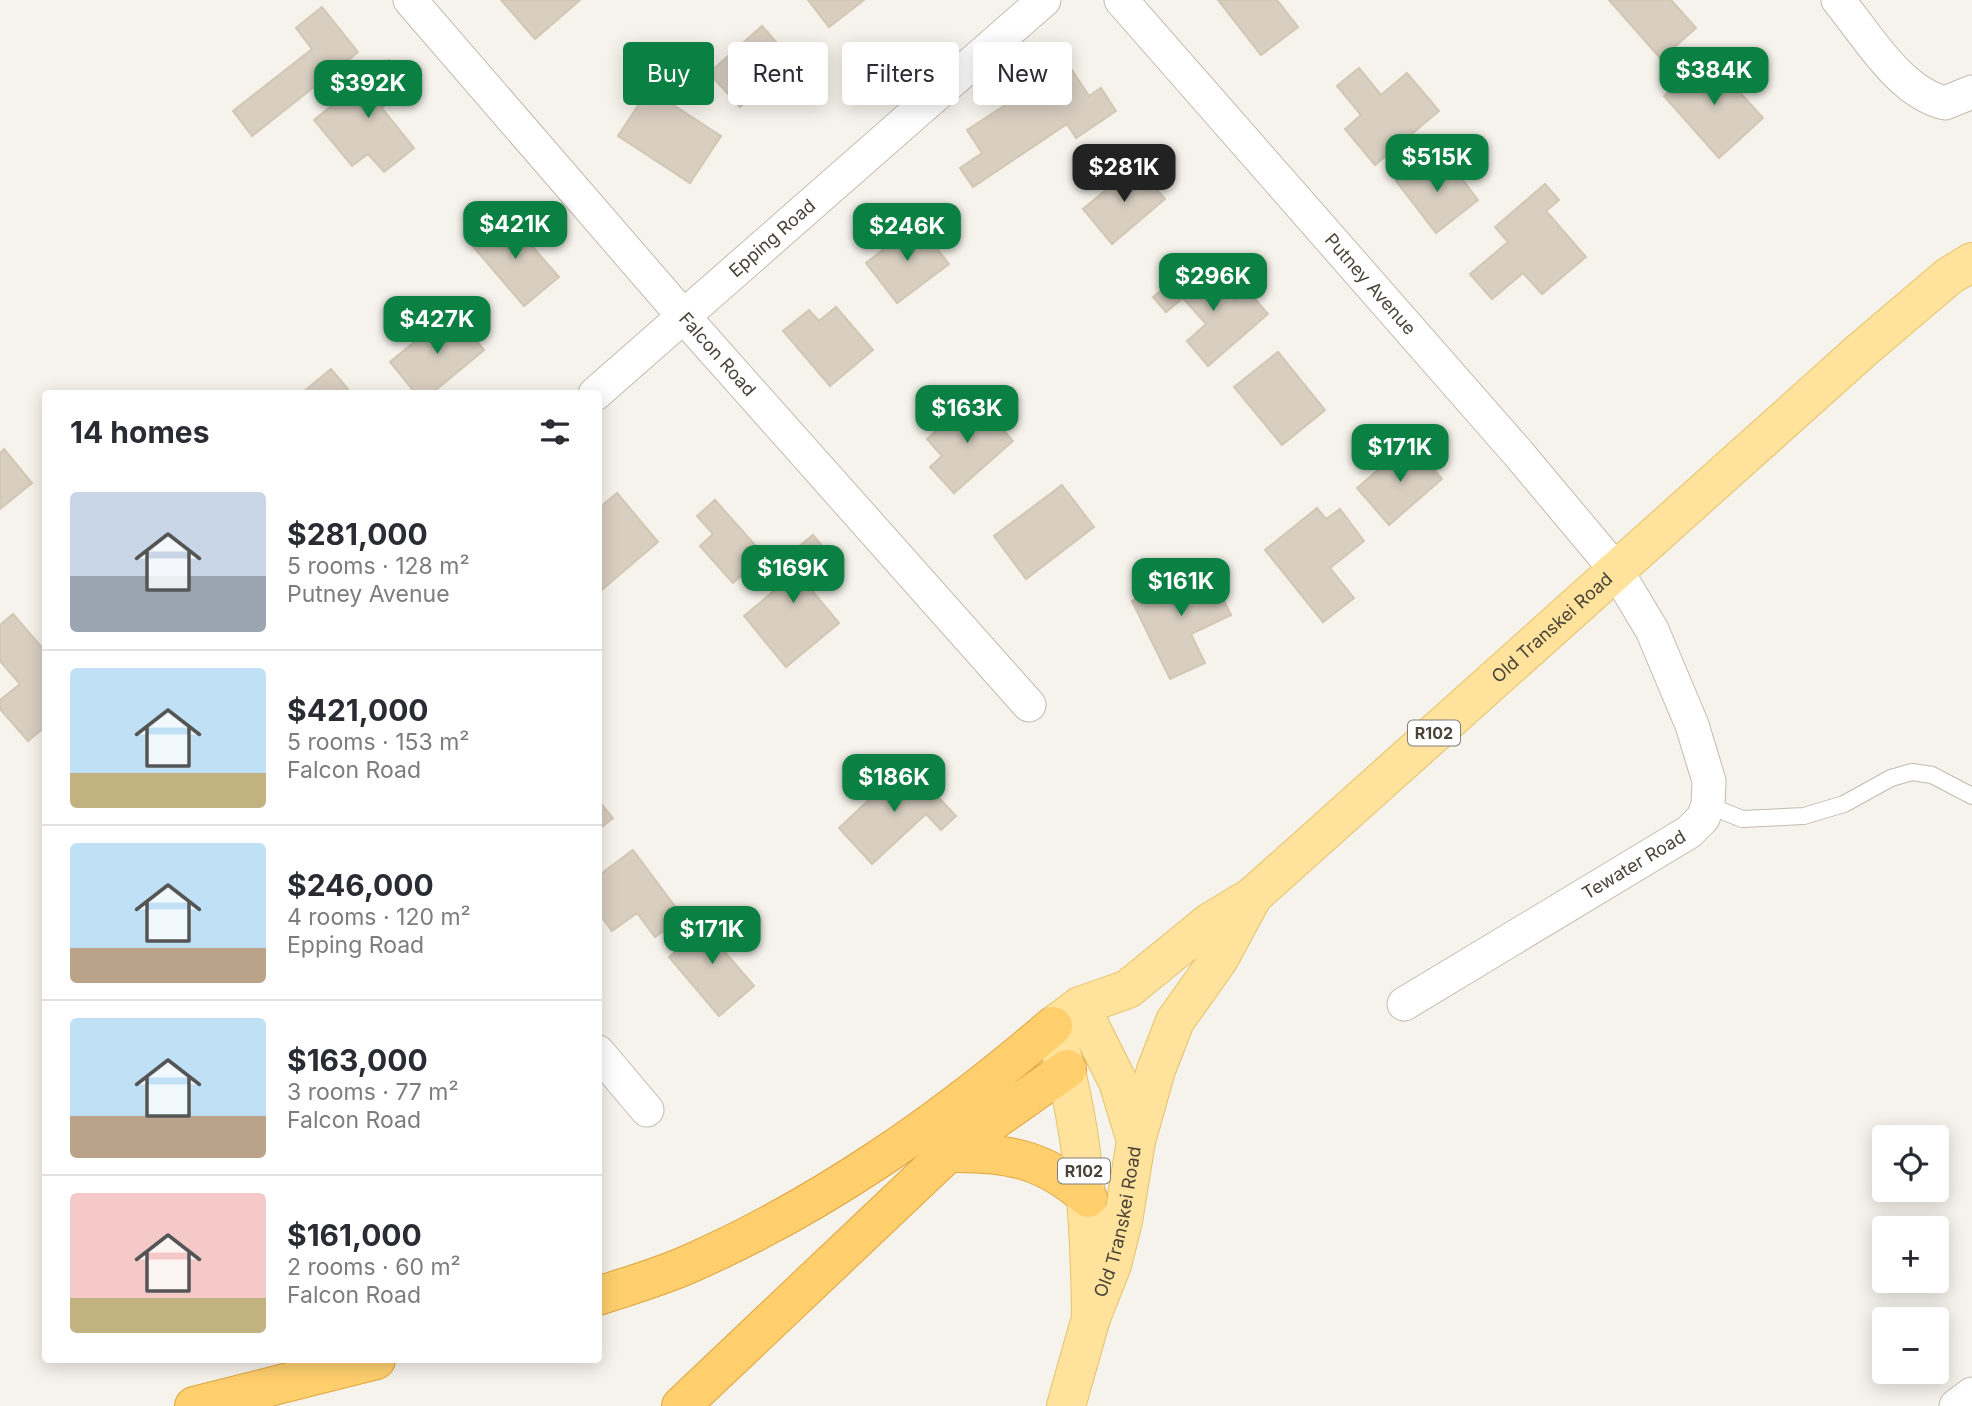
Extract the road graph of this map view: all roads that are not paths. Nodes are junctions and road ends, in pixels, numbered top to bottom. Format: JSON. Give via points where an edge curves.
{"nodes":[{"id":1,"x":410,"y":0,"type":"edge"},
{"id":2,"x":1044,"y":0,"type":"edge"},
{"id":3,"x":1121,"y":0,"type":"edge"},
{"id":4,"x":1838,"y":0,"type":"edge"},
{"id":5,"x":1972,"y":92,"type":"edge"},
{"id":6,"x":1972,"y":262,"type":"edge"},
{"id":7,"x":684,"y":317,"type":"junction"},
{"id":8,"x":600,"y":390,"type":"edge"},
{"id":9,"x":1616,"y":570,"type":"junction"},
{"id":10,"x":1029,"y":705,"type":"dead end"},
{"id":11,"x":1972,"y":796,"type":"edge"},
{"id":12,"x":1708,"y":805,"type":"junction"},
{"id":13,"x":1252,"y":896,"type":"junction"},
{"id":14,"x":1128,"y":989,"type":"junction"},
{"id":15,"x":1404,"y":1004,"type":"dead end"},
{"id":16,"x":1066,"y":1016,"type":"junction"},
{"id":17,"x":1102,"y":1046,"type":"junction"},
{"id":18,"x":602,"y":1057,"type":"edge"},
{"id":19,"x":1067,"y":1069,"type":"junction"},
{"id":20,"x":647,"y":1110,"type":"dead end"},
{"id":21,"x":1136,"y":1141,"type":"junction"},
{"id":22,"x":948,"y":1153,"type":"junction"},
{"id":23,"x":1088,"y":1198,"type":"junction"},
{"id":24,"x":602,"y":1295,"type":"edge"},
{"id":25,"x":1091,"y":1318,"type":"junction"},
{"id":26,"x":364,"y":1363,"type":"edge"},
{"id":27,"x":1972,"y":1394,"type":"edge"},
{"id":28,"x":194,"y":1406,"type":"edge"},
{"id":29,"x":681,"y":1406,"type":"edge"},
{"id":30,"x":1066,"y":1406,"type":"edge"},
{"id":31,"x":1956,"y":1406,"type":"edge"}],
"edges":[{"from":1,"to":7,"type":"street","name":"Falcon Road"},
{"from":2,"to":7,"type":"street","name":"Epping Road"},
{"from":3,"to":9,"type":"street","name":"Putney Avenue"},
{"from":4,"to":5,"type":"street","via":[[1891,65],[1919,91],[1945,103]]},
{"from":6,"to":9,"type":"main road","name":"Old Transkei Road","number":"R102","via":[[1862,350]]},
{"from":7,"to":8,"type":"street","name":"Epping Road"},
{"from":7,"to":10,"type":"street","name":"Falcon Road"},
{"from":9,"to":12,"type":"street","via":[[1652,630],[1692,725],[1709,781]]},
{"from":9,"to":13,"type":"main road","name":"Old Transkei Road","number":"R102"},
{"from":11,"to":12,"type":"lane","via":[[1932,775],[1912,772],[1891,778],[1844,804],[1804,816],[1742,819]]},
{"from":12,"to":15,"type":"street","name":"Tewater Road","via":[[1696,825],[1667,848]]},
{"from":13,"to":14,"type":"main road","name":"Old Transkei Road","number":"R102","via":[[1210,922]]},
{"from":13,"to":21,"type":"main road","via":[[1228,943],[1175,1021]]},
{"from":14,"to":16,"type":"main road","name":"Old Transkei Road","number":"R102"},
{"from":14,"to":17,"type":"main road","name":"Old Transkei Road","number":"R102"},
{"from":16,"to":17,"type":"main road","name":"Old Transkei Road"},
{"from":16,"to":19,"type":"main road","name":"Old Transkei Road","number":"R102"},
{"from":16,"to":24,"type":"highway","via":[[988,1081],[837,1187],[686,1265]]},
{"from":17,"to":19,"type":"main road"},
{"from":17,"to":21,"type":"main road","name":"Old Transkei Road"},
{"from":18,"to":20,"type":"street"},
{"from":19,"to":22,"type":"highway"},
{"from":19,"to":23,"type":"main road","name":"Old Transkei Road","number":"R102"},
{"from":21,"to":25,"type":"main road","name":"Old Transkei Road","number":"R102","via":[[1115,1254]]},
{"from":22,"to":23,"type":"highway","via":[[1009,1155],[1038,1164]]},
{"from":22,"to":29,"type":"highway"},
{"from":23,"to":25,"type":"main road","name":"Old Transkei Road","number":"R102"},
{"from":25,"to":30,"type":"main road","name":"Old Transkei Road","number":"R102"},
{"from":26,"to":28,"type":"highway"},
{"from":27,"to":31,"type":"street"}]}
